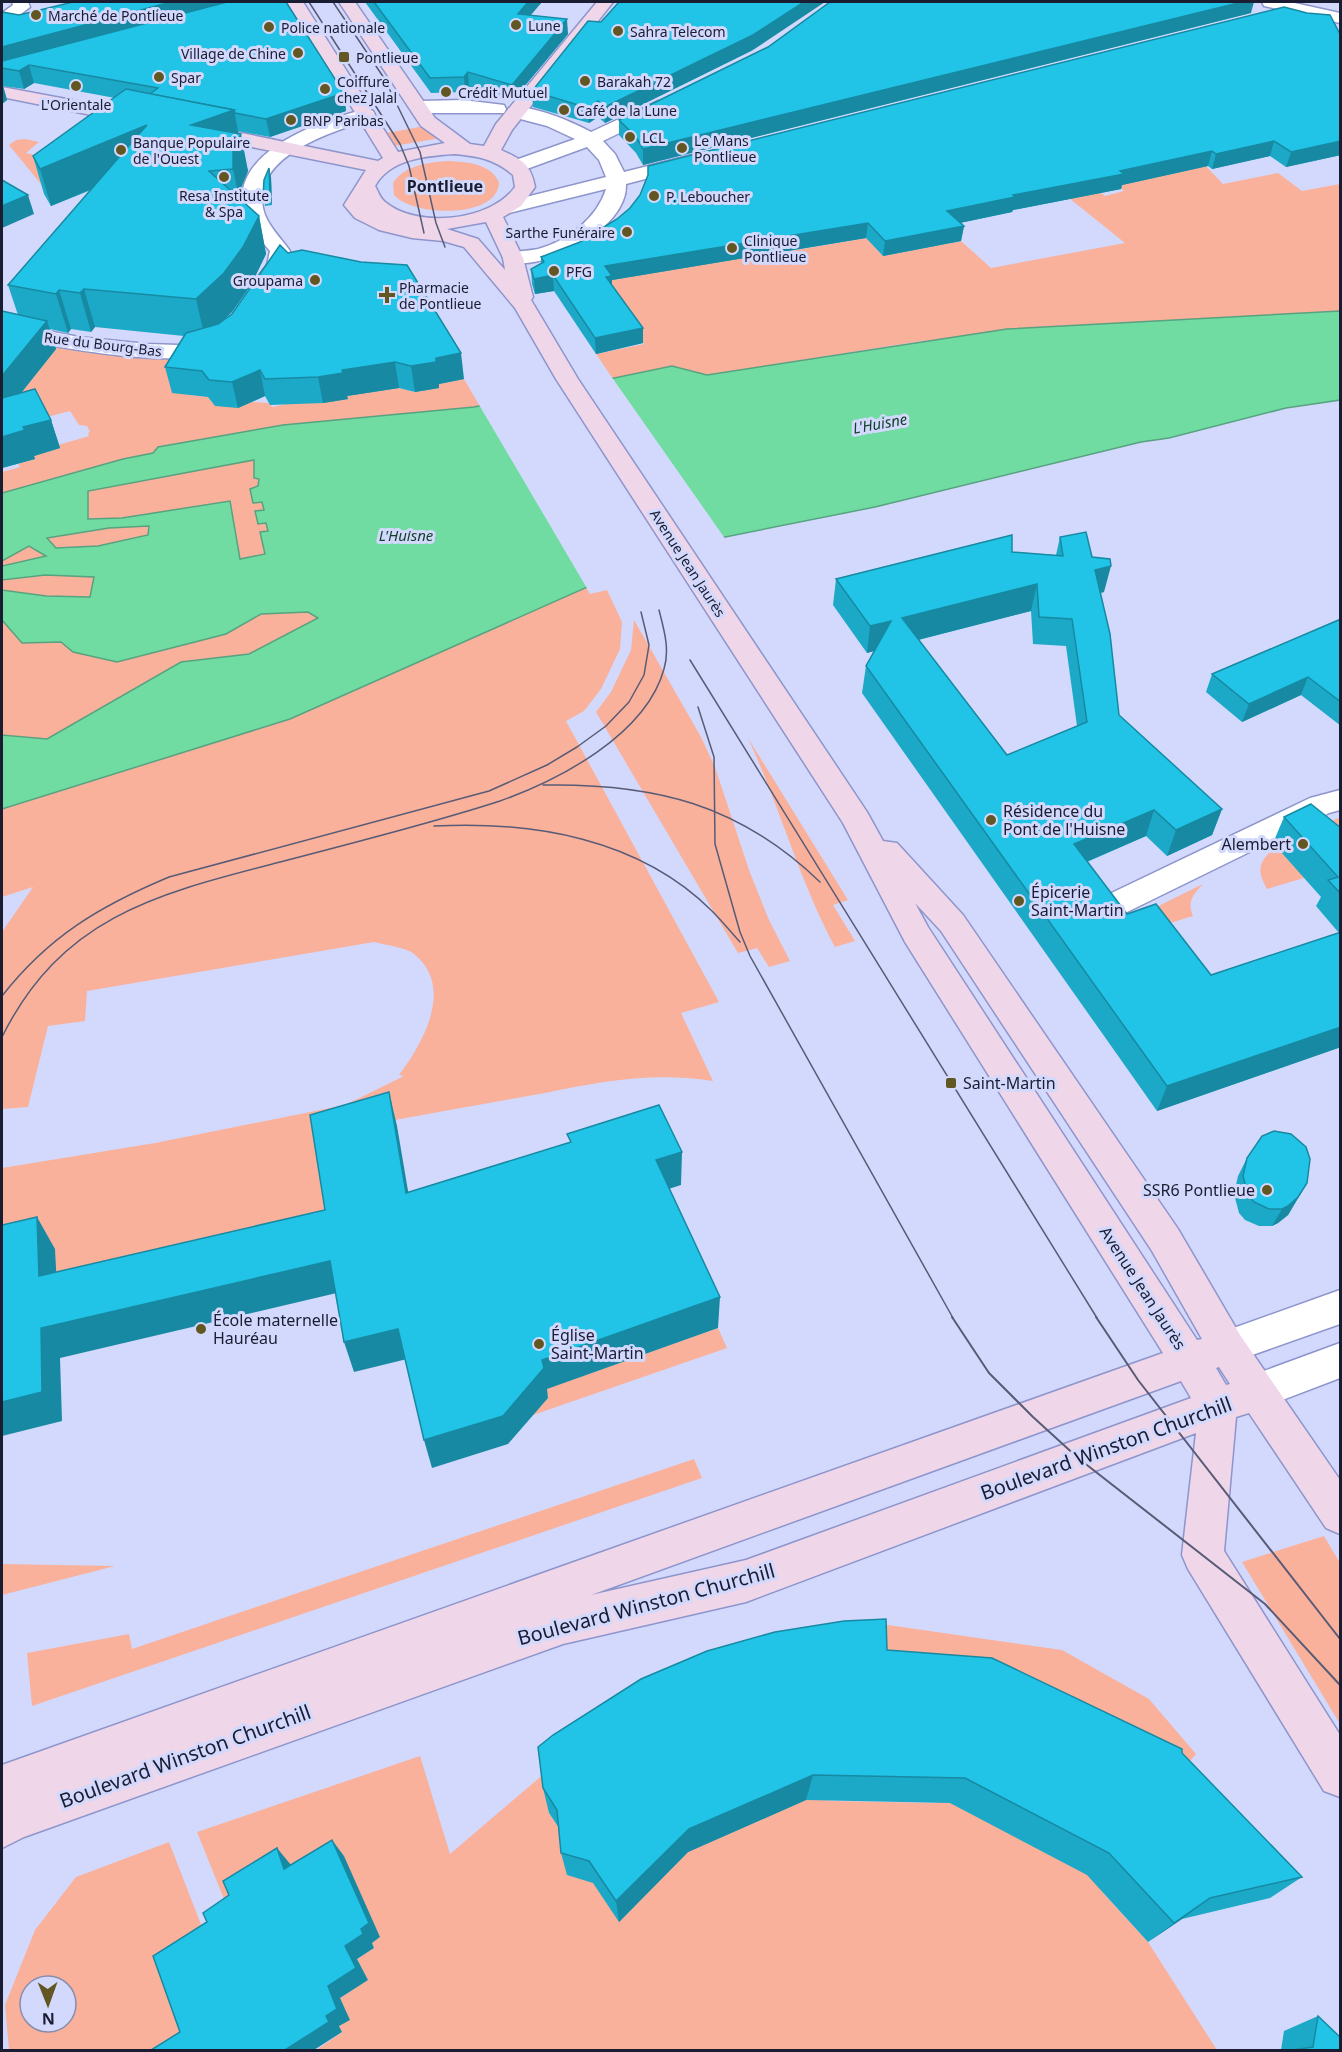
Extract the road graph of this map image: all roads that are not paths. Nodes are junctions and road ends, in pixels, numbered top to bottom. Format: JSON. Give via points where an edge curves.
{"nodes":[{"id":1,"x":41,"y":2,"type":"edge"},
{"id":2,"x":295,"y":2,"type":"edge"},
{"id":3,"x":347,"y":2,"type":"edge"},
{"id":4,"x":583,"y":2,"type":"edge"},
{"id":5,"x":605,"y":2,"type":"edge"},
{"id":6,"x":1270,"y":2,"type":"edge"},
{"id":7,"x":21,"y":4,"type":"edge"},
{"id":8,"x":1299,"y":9,"type":"junction"},
{"id":9,"x":1261,"y":18,"type":"edge"},
{"id":10,"x":1341,"y":18,"type":"edge"},
{"id":11,"x":2,"y":20,"type":"edge"},
{"id":12,"x":2,"y":92,"type":"edge"},
{"id":13,"x":674,"y":99,"type":"edge"},
{"id":14,"x":2,"y":105,"type":"edge"},
{"id":15,"x":420,"y":107,"type":"junction"},
{"id":16,"x":507,"y":110,"type":"junction"},
{"id":17,"x":366,"y":115,"type":"junction"},
{"id":18,"x":183,"y":134,"type":"edge"},
{"id":19,"x":590,"y":140,"type":"junction"},
{"id":20,"x":465,"y":149,"type":"junction"},
{"id":21,"x":279,"y":153,"type":"junction"},
{"id":22,"x":490,"y":153,"type":"junction"},
{"id":23,"x":713,"y":156,"type":"edge"},
{"id":24,"x":517,"y":166,"type":"junction"},
{"id":25,"x":378,"y":173,"type":"junction"},
{"id":26,"x":616,"y":180,"type":"junction"},
{"id":27,"x":501,"y":211,"type":"junction"},
{"id":28,"x":513,"y":258,"type":"junction"},
{"id":29,"x":249,"y":304,"type":"edge"},
{"id":30,"x":524,"y":305,"type":"junction"},
{"id":31,"x":232,"y":328,"type":"edge"},
{"id":32,"x":2,"y":329,"type":"edge"},
{"id":33,"x":1341,"y":800,"type":"edge"},
{"id":34,"x":856,"y":819,"type":"junction"},
{"id":35,"x":1112,"y":906,"type":"edge"},
{"id":36,"x":1341,"y":1307,"type":"edge"},
{"id":37,"x":1227,"y":1347,"type":"junction"},
{"id":38,"x":1190,"y":1361,"type":"junction"},
{"id":39,"x":1341,"y":1361,"type":"edge"},
{"id":40,"x":1256,"y":1392,"type":"junction"},
{"id":41,"x":1218,"y":1406,"type":"junction"},
{"id":42,"x":1341,"y":1514,"type":"edge"},
{"id":43,"x":1341,"y":1775,"type":"edge"},
{"id":44,"x":2,"y":1787,"type":"edge"},
{"id":45,"x":2,"y":1825,"type":"edge"}],
"edges":[{"from":1,"to":7,"type":"street"},
{"from":2,"to":17,"type":"main road"},
{"from":3,"to":15,"type":"main road"},
{"from":4,"to":16,"type":"main road"},
{"from":5,"to":16,"type":"main road"},
{"from":6,"to":8,"type":"street"},
{"from":7,"to":11,"type":"street"},
{"from":8,"to":9,"type":"street"},
{"from":8,"to":10,"type":"street"},
{"from":12,"to":14,"type":"main road","via":[[154,129]]},
{"from":13,"to":19,"type":"street"},
{"from":15,"to":16,"type":"street"},
{"from":15,"to":20,"type":"main road","via":[[428,122]]},
{"from":16,"to":19,"type":"street","via":[[563,126]]},
{"from":16,"to":20,"type":"main road","via":[[482,127]]},
{"from":16,"to":22,"type":"main road"},
{"from":17,"to":21,"type":"street","via":[[321,129]]},
{"from":17,"to":25,"type":"main road"},
{"from":18,"to":21,"type":"main road"},
{"from":19,"to":24,"type":"street"},
{"from":19,"to":26,"type":"street","via":[[608,158]]},
{"from":20,"to":22,"type":"main road"},
{"from":20,"to":25,"type":"main road","via":[[432,150]]},
{"from":21,"to":25,"type":"main road"},
{"from":21,"to":29,"type":"street","via":[[258,175],[252,200],[262,227],[280,251],[277,266]]},
{"from":22,"to":24,"type":"main road"},
{"from":23,"to":26,"type":"street"},
{"from":24,"to":27,"type":"main road","via":[[525,178],[525,187],[521,196]]},
{"from":25,"to":27,"type":"main road","via":[[368,197],[376,207],[404,219],[449,223]]},
{"from":25,"to":30,"type":"main road","name":"Avenue Jean Jaurès","via":[[354,205],[362,214],[386,226],[471,243]]},
{"from":26,"to":27,"type":"street"},
{"from":26,"to":28,"type":"street","via":[[610,207],[580,237],[548,252]]},
{"from":27,"to":28,"type":"main road","name":"Avenue Jean Jaurès"},
{"from":28,"to":30,"type":"main road","name":"Avenue Jean Jaurès"},
{"from":30,"to":34,"type":"main road","name":"Avenue Jean Jaurès","via":[[567,379]]},
{"from":31,"to":32,"type":"street","name":"Rue du Bourg-Bas","via":[[215,345],[178,352]]},
{"from":33,"to":35,"type":"street","via":[[1320,805]]},
{"from":34,"to":37,"type":"main road","name":"Avenue Jean Jaurès","via":[[952,923],[1165,1240]]},
{"from":34,"to":38,"type":"main road","name":"Avenue Jean Jaurès","via":[[916,934]]},
{"from":36,"to":37,"type":"street"},
{"from":37,"to":38,"type":"main road","name":"Boulevard Winston Churchill"},
{"from":37,"to":40,"type":"main road","name":"Avenue Jean Jaurès"},
{"from":38,"to":41,"type":"main road","name":"Avenue Jean Jaurès"},
{"from":38,"to":44,"type":"main road","name":"Boulevard Winston Churchill"},
{"from":39,"to":40,"type":"street"},
{"from":40,"to":41,"type":"main road","name":"Boulevard Winston Churchill"},
{"from":40,"to":42,"type":"main road","name":"Avenue Jean Jaurès"},
{"from":41,"to":43,"type":"main road","via":[[1203,1555]]},
{"from":41,"to":45,"type":"main road","name":"Boulevard Winston Churchill","via":[[746,1581],[563,1623],[11,1818]]}]}
